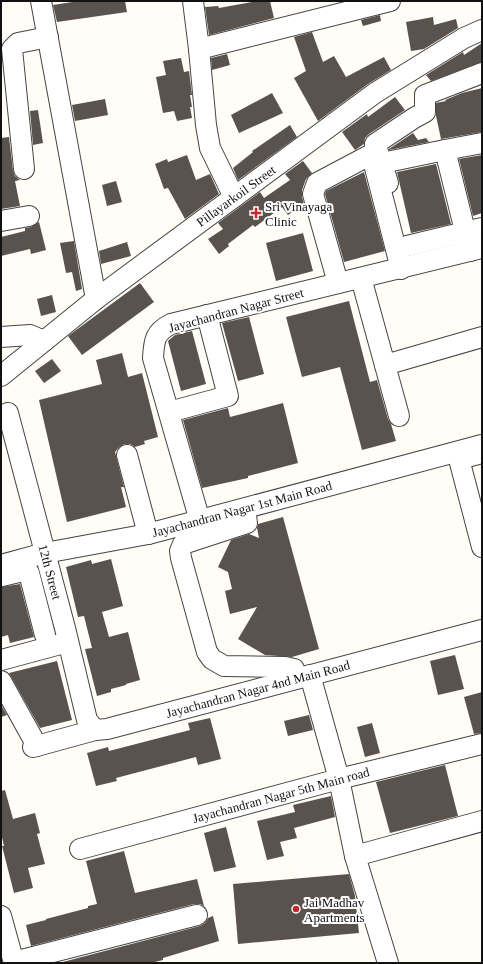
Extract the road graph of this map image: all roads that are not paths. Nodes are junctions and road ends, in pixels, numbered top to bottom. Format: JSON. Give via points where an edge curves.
{"nodes":[{"id":1,"x":41,"y":1,"type":"edge"},
{"id":2,"x":193,"y":1,"type":"edge"},
{"id":3,"x":390,"y":1,"type":"edge"},
{"id":4,"x":482,"y":30,"type":"edge"},
{"id":5,"x":48,"y":37,"type":"junction"},
{"id":6,"x":199,"y":49,"type":"junction"},
{"id":7,"x":482,"y":73,"type":"edge"},
{"id":8,"x":482,"y":143,"type":"edge"},
{"id":9,"x":445,"y":150,"type":"junction"},
{"id":10,"x":382,"y":162,"type":"junction"},
{"id":11,"x":24,"y":169,"type":"dead end"},
{"id":12,"x":234,"y":197,"type":"junction"},
{"id":13,"x":29,"y":216,"type":"dead end"},
{"id":14,"x":1,"y":221,"type":"edge"},
{"id":15,"x":475,"y":240,"type":"edge"},
{"id":16,"x":407,"y":246,"type":"junction"},
{"id":17,"x":406,"y":267,"type":"junction"},
{"id":18,"x":362,"y":278,"type":"junction"},
{"id":19,"x":338,"y":283,"type":"junction"},
{"id":20,"x":96,"y":299,"type":"junction"},
{"id":21,"x":208,"y":315,"type":"junction"},
{"id":22,"x":1,"y":337,"type":"edge"},
{"id":23,"x":482,"y":337,"type":"edge"},
{"id":24,"x":44,"y":341,"type":"junction"},
{"id":25,"x":385,"y":364,"type":"junction"},
{"id":26,"x":1,"y":376,"type":"edge"},
{"id":27,"x":169,"y":412,"type":"junction"},
{"id":28,"x":8,"y":413,"type":"dead end"},
{"id":29,"x":399,"y":416,"type":"dead end"},
{"id":30,"x":482,"y":446,"type":"edge"},
{"id":31,"x":482,"y":453,"type":"edge"},
{"id":32,"x":127,"y":455,"type":"dead end"},
{"id":33,"x":245,"y":508,"type":"junction"},
{"id":34,"x":200,"y":521,"type":"junction"},
{"id":35,"x":148,"y":534,"type":"junction"},
{"id":36,"x":482,"y":547,"type":"edge"},
{"id":37,"x":45,"y":553,"type":"junction"},
{"id":38,"x":1,"y":565,"type":"edge"},
{"id":39,"x":1,"y":576,"type":"edge"},
{"id":40,"x":481,"y":634,"type":"edge"},
{"id":41,"x":45,"y":635,"type":"junction"},
{"id":42,"x":67,"y":635,"type":"junction"},
{"id":43,"x":1,"y":650,"type":"edge"},
{"id":44,"x":1,"y":660,"type":"edge"},
{"id":45,"x":303,"y":677,"type":"junction"},
{"id":46,"x":1,"y":681,"type":"edge"},
{"id":47,"x":95,"y":730,"type":"junction"},
{"id":48,"x":482,"y":744,"type":"edge"},
{"id":49,"x":339,"y":779,"type":"junction"},
{"id":50,"x":482,"y":821,"type":"edge"},
{"id":51,"x":80,"y":849,"type":"dead end"},
{"id":52,"x":355,"y":856,"type":"junction"},
{"id":53,"x":197,"y":915,"type":"dead end"},
{"id":54,"x":1,"y":916,"type":"edge"},
{"id":55,"x":14,"y":963,"type":"edge"},
{"id":56,"x":388,"y":963,"type":"edge"}],
"edges":[{"from":1,"to":5,"type":"street"},
{"from":2,"to":6,"type":"street"},
{"from":3,"to":6,"type":"street"},
{"from":4,"to":12,"type":"street","name":"Pillayarkoil Street","via":[[464,38],[375,93]]},
{"from":5,"to":11,"type":"street","via":[[18,43],[12,49]]},
{"from":5,"to":20,"type":"street"},
{"from":6,"to":12,"type":"street","via":[[210,148]]},
{"from":7,"to":10,"type":"street","via":[[424,94],[425,112],[376,144]]},
{"from":8,"to":9,"type":"street"},
{"from":9,"to":10,"type":"street"},
{"from":9,"to":15,"type":"street"},
{"from":10,"to":16,"type":"street"},
{"from":12,"to":20,"type":"street","name":"Pillayarkoil Street"},
{"from":13,"to":14,"type":"street"},
{"from":15,"to":16,"type":"street"},
{"from":15,"to":17,"type":"street","name":"Jayachandran Nagar Street"},
{"from":16,"to":17,"type":"street"},
{"from":17,"to":18,"type":"street","name":"Jayachandran Nagar Street"},
{"from":17,"to":19,"type":"street","via":[[372,156],[368,156],[317,183],[313,194]]},
{"from":18,"to":19,"type":"street","name":"Jayachandran Nagar Street"},
{"from":18,"to":25,"type":"street"},
{"from":19,"to":21,"type":"street","name":"Jayachandran Nagar Street"},
{"from":20,"to":24,"type":"street","name":"Pillayarkoil Street"},
{"from":21,"to":27,"type":"street","name":"Jayachandran Nagar Street","via":[[171,324],[157,335],[153,346],[153,358]]},
{"from":21,"to":27,"type":"street","via":[[228,396]]},
{"from":22,"to":24,"type":"street","via":[[30,335]]},
{"from":23,"to":25,"type":"street"},
{"from":24,"to":26,"type":"street","name":"Pillayarkoil Street"},
{"from":25,"to":29,"type":"street"},
{"from":27,"to":34,"type":"street","name":"Jayachandran Nagar Street"},
{"from":28,"to":37,"type":"street","name":"12th Street"},
{"from":30,"to":33,"type":"street","name":"Jayachandran Nagar 1st Main Road"},
{"from":31,"to":36,"type":"street","via":[[459,459]]},
{"from":32,"to":35,"type":"street"},
{"from":33,"to":34,"type":"street","name":"Jayachandran Nagar 1st Main Road"},
{"from":33,"to":45,"type":"street","via":[[247,523],[183,544],[180,551],[207,652],[212,660],[224,666],[285,667],[294,669]]},
{"from":34,"to":35,"type":"street","name":"Jayachandran Nagar 1st Main Road"},
{"from":35,"to":37,"type":"street","name":"Jayachandran Nagar 1st Main Road"},
{"from":37,"to":38,"type":"street","name":"Jayachandran Nagar 1st Main Road"},
{"from":37,"to":42,"type":"street","name":"12th Street"},
{"from":39,"to":41,"type":"street","via":[[24,571],[29,573]]},
{"from":40,"to":45,"type":"street","name":"Jayachandran Nagar 4nd Main Road"},
{"from":41,"to":42,"type":"street"},
{"from":41,"to":43,"type":"street"},
{"from":42,"to":44,"type":"street"},
{"from":42,"to":47,"type":"street","name":"12th Street","via":[[87,720]]},
{"from":45,"to":47,"type":"street","name":"Jayachandran Nagar 4nd Main Road"},
{"from":45,"to":49,"type":"street"},
{"from":46,"to":47,"type":"street","name":"Jayachandran Nagar 4nd Main Road","via":[[35,746]]},
{"from":48,"to":49,"type":"street","name":"Jayachandran Nagar 5th Main road"},
{"from":49,"to":51,"type":"street","name":"Jayachandran Nagar 5th Main road"},
{"from":49,"to":52,"type":"street"},
{"from":50,"to":52,"type":"street"},
{"from":52,"to":56,"type":"street"},
{"from":53,"to":55,"type":"street"},
{"from":54,"to":55,"type":"street"}]}
